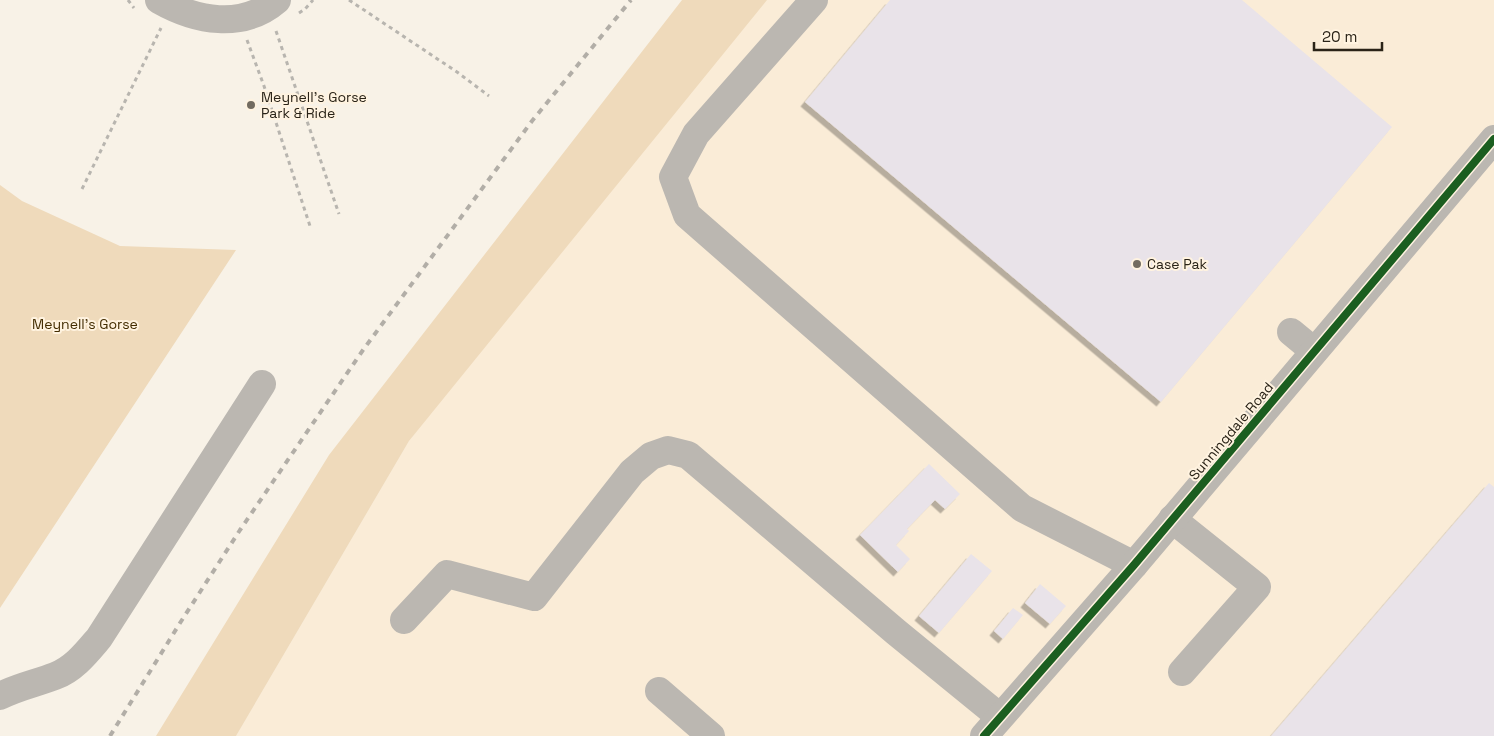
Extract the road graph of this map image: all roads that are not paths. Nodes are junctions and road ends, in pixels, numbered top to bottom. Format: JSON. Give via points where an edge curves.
{"nodes":[{"id":1,"x":814,"y":0,"type":"edge"},
{"id":2,"x":166,"y":4,"type":"edge"},
{"id":3,"x":276,"y":13,"type":"edge"},
{"id":4,"x":1494,"y":139,"type":"edge"},
{"id":5,"x":1291,"y":332,"type":"dead end"},
{"id":6,"x":1314,"y":351,"type":"junction"},
{"id":7,"x":262,"y":384,"type":"dead end"},
{"id":8,"x":1172,"y":519,"type":"junction"},
{"id":9,"x":1134,"y":565,"type":"junction"},
{"id":10,"x":404,"y":620,"type":"dead end"},
{"id":11,"x":1182,"y":672,"type":"dead end"},
{"id":12,"x":659,"y":691,"type":"dead end"},
{"id":13,"x":0,"y":696,"type":"edge"},
{"id":14,"x":992,"y":727,"type":"edge"},
{"id":15,"x":711,"y":736,"type":"edge"}],
"edges":[{"from":1,"to":9,"type":"street","via":[[696,134],[673,178],[687,215],[1022,508]]},
{"from":2,"to":3,"type":"street","via":[[193,16],[211,19]]},
{"from":4,"to":6,"type":"street","name":"Sunningdale Road"},
{"from":5,"to":6,"type":"street"},
{"from":6,"to":8,"type":"street","name":"Sunningdale Road"},
{"from":7,"to":13,"type":"street","via":[[100,638],[80,661],[57,676]]},
{"from":8,"to":9,"type":"street","name":"Sunningdale Road"},
{"from":8,"to":11,"type":"street","via":[[1257,587]]},
{"from":9,"to":14,"type":"street","name":"Sunningdale Road"},
{"from":10,"to":14,"type":"street","via":[[447,574],[534,597],[632,472],[651,456],[668,450],[688,455],[896,632]]},
{"from":12,"to":15,"type":"street"}]}
